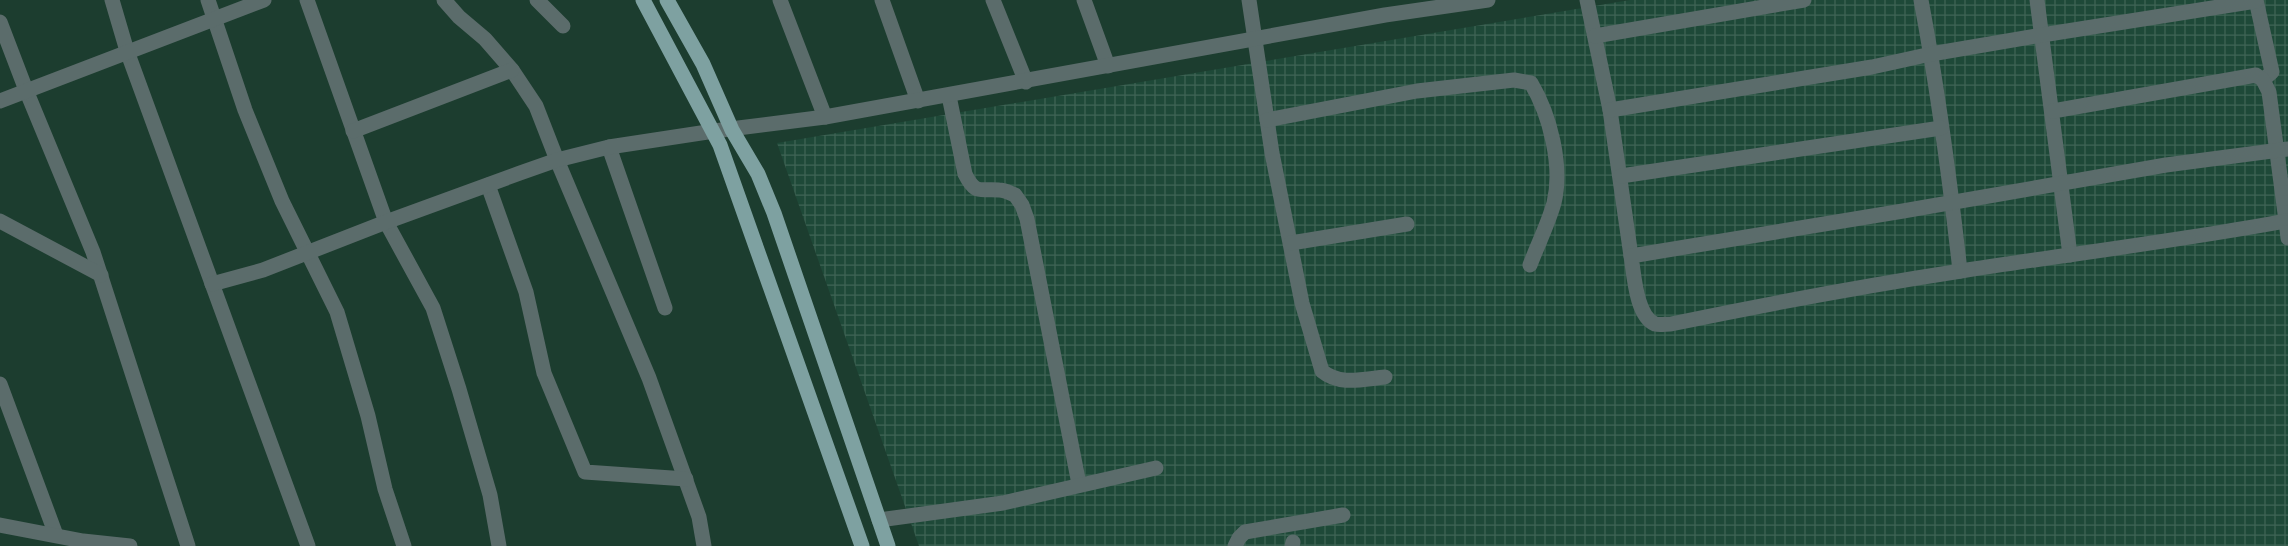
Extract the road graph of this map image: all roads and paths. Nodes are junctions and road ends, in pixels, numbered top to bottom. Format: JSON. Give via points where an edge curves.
{"nodes":[{"id":1,"x":112,"y":0,"type":"edge"},
{"id":2,"x":208,"y":0,"type":"edge"},
{"id":3,"x":264,"y":0,"type":"edge"},
{"id":4,"x":306,"y":0,"type":"edge"},
{"id":5,"x":444,"y":0,"type":"edge"},
{"id":6,"x":537,"y":0,"type":"edge"},
{"id":7,"x":643,"y":0,"type":"edge"},
{"id":8,"x":668,"y":0,"type":"edge"},
{"id":9,"x":780,"y":0,"type":"edge"},
{"id":10,"x":882,"y":0,"type":"edge"},
{"id":11,"x":994,"y":0,"type":"edge"},
{"id":12,"x":1084,"y":0,"type":"edge"},
{"id":13,"x":1249,"y":0,"type":"edge"},
{"id":14,"x":1488,"y":0,"type":"edge"},
{"id":15,"x":1587,"y":0,"type":"edge"},
{"id":16,"x":1804,"y":0,"type":"edge"},
{"id":17,"x":1921,"y":0,"type":"edge"},
{"id":18,"x":2037,"y":0,"type":"edge"},
{"id":19,"x":2256,"y":0,"type":"edge"},
{"id":20,"x":216,"y":20,"type":"junction"},
{"id":21,"x":0,"y":22,"type":"edge"},
{"id":22,"x":563,"y":26,"type":"dead end"},
{"id":23,"x":2042,"y":35,"type":"junction"},
{"id":24,"x":1595,"y":36,"type":"junction"},
{"id":25,"x":1256,"y":39,"type":"junction"},
{"id":26,"x":127,"y":51,"type":"junction"},
{"id":27,"x":1931,"y":54,"type":"junction"},
{"id":28,"x":1108,"y":66,"type":"junction"},
{"id":29,"x":512,"y":70,"type":"junction"},
{"id":30,"x":2263,"y":80,"type":"junction"},
{"id":31,"x":1026,"y":82,"type":"junction"},
{"id":32,"x":26,"y":90,"type":"junction"},
{"id":33,"x":949,"y":96,"type":"junction"},
{"id":34,"x":0,"y":101,"type":"edge"},
{"id":35,"x":918,"y":101,"type":"junction"},
{"id":36,"x":1610,"y":110,"type":"junction"},
{"id":37,"x":2053,"y":111,"type":"junction"},
{"id":38,"x":826,"y":118,"type":"junction"},
{"id":39,"x":1267,"y":120,"type":"junction"},
{"id":40,"x":1942,"y":128,"type":"junction"},
{"id":41,"x":732,"y":130,"type":"junction"},
{"id":42,"x":354,"y":131,"type":"junction"},
{"id":43,"x":714,"y":131,"type":"junction"},
{"id":44,"x":609,"y":147,"type":"junction"},
{"id":45,"x":2283,"y":150,"type":"edge"},
{"id":46,"x":557,"y":160,"type":"junction"},
{"id":47,"x":1621,"y":176,"type":"junction"},
{"id":48,"x":2062,"y":184,"type":"junction"},
{"id":49,"x":488,"y":185,"type":"junction"},
{"id":50,"x":2286,"y":199,"type":"edge"},
{"id":51,"x":1953,"y":202,"type":"junction"},
{"id":52,"x":0,"y":221,"type":"edge"},
{"id":53,"x":2286,"y":221,"type":"junction"},
{"id":54,"x":386,"y":222,"type":"junction"},
{"id":55,"x":1407,"y":224,"type":"dead end"},
{"id":56,"x":2288,"y":238,"type":"edge"},
{"id":57,"x":1291,"y":243,"type":"junction"},
{"id":58,"x":307,"y":252,"type":"junction"},
{"id":59,"x":2070,"y":255,"type":"junction"},
{"id":60,"x":1631,"y":256,"type":"junction"},
{"id":61,"x":1530,"y":265,"type":"dead end"},
{"id":62,"x":1960,"y":271,"type":"junction"},
{"id":63,"x":101,"y":275,"type":"junction"},
{"id":64,"x":212,"y":284,"type":"junction"},
{"id":65,"x":665,"y":308,"type":"dead end"},
{"id":66,"x":1384,"y":377,"type":"dead end"},
{"id":67,"x":0,"y":384,"type":"edge"},
{"id":68,"x":1156,"y":468,"type":"dead end"},
{"id":69,"x":686,"y":480,"type":"junction"},
{"id":70,"x":1079,"y":484,"type":"junction"},
{"id":71,"x":1343,"y":515,"type":"dead end"},
{"id":72,"x":879,"y":520,"type":"junction"},
{"id":73,"x":0,"y":525,"type":"edge"},
{"id":74,"x":56,"y":535,"type":"junction"},
{"id":75,"x":83,"y":543,"type":"edge"},
{"id":76,"x":130,"y":546,"type":"edge"},
{"id":77,"x":188,"y":546,"type":"edge"},
{"id":78,"x":308,"y":546,"type":"edge"},
{"id":79,"x":404,"y":546,"type":"edge"},
{"id":80,"x":499,"y":546,"type":"edge"},
{"id":81,"x":704,"y":546,"type":"edge"},
{"id":82,"x":862,"y":546,"type":"edge"},
{"id":83,"x":888,"y":546,"type":"edge"},
{"id":84,"x":1235,"y":546,"type":"edge"}],
"edges":[{"from":1,"to":26,"type":"street"},
{"from":2,"to":20,"type":"street"},
{"from":3,"to":20,"type":"street"},
{"from":4,"to":42,"type":"street"},
{"from":5,"to":29,"type":"street"},
{"from":6,"to":22,"type":"street"},
{"from":7,"to":43,"type":"main road"},
{"from":8,"to":41,"type":"main road","via":[[703,64]]},
{"from":9,"to":38,"type":"street"},
{"from":10,"to":35,"type":"street"},
{"from":11,"to":31,"type":"street"},
{"from":12,"to":28,"type":"street"},
{"from":13,"to":25,"type":"street"},
{"from":14,"to":25,"type":"street"},
{"from":15,"to":24,"type":"street"},
{"from":16,"to":24,"type":"street"},
{"from":17,"to":27,"type":"street"},
{"from":18,"to":23,"type":"street"},
{"from":19,"to":23,"type":"street"},
{"from":19,"to":30,"type":"street","via":[[2272,72]]},
{"from":20,"to":26,"type":"street"},
{"from":20,"to":58,"type":"street","via":[[245,110],[282,201]]},
{"from":21,"to":32,"type":"street"},
{"from":23,"to":27,"type":"street"},
{"from":23,"to":37,"type":"street"},
{"from":24,"to":36,"type":"street"},
{"from":25,"to":28,"type":"street"},
{"from":25,"to":39,"type":"street"},
{"from":26,"to":32,"type":"street"},
{"from":26,"to":64,"type":"street"},
{"from":27,"to":36,"type":"street","via":[[1863,69]]},
{"from":27,"to":40,"type":"street"},
{"from":28,"to":31,"type":"street"},
{"from":29,"to":42,"type":"street"},
{"from":29,"to":46,"type":"street","via":[[536,106]]},
{"from":30,"to":37,"type":"street","via":[[2256,76]]},
{"from":30,"to":45,"type":"street"},
{"from":31,"to":33,"type":"street"},
{"from":32,"to":34,"type":"street"},
{"from":32,"to":63,"type":"street"},
{"from":33,"to":35,"type":"street"},
{"from":33,"to":70,"type":"street","via":[[970,185],[978,191],[999,190],[1016,195],[1022,205]]},
{"from":35,"to":38,"type":"street"},
{"from":36,"to":47,"type":"street"},
{"from":37,"to":48,"type":"street"},
{"from":38,"to":41,"type":"street"},
{"from":39,"to":57,"type":"street"},
{"from":39,"to":61,"type":"street","via":[[1417,91],[1514,80],[1531,83],[1538,94],[1557,159],[1554,202]]},
{"from":40,"to":47,"type":"street"},
{"from":40,"to":51,"type":"street"},
{"from":41,"to":43,"type":"street"},
{"from":41,"to":72,"type":"main road","via":[[758,174],[774,213]]},
{"from":42,"to":54,"type":"street"},
{"from":43,"to":44,"type":"street"},
{"from":43,"to":82,"type":"main road"},
{"from":44,"to":46,"type":"street"},
{"from":44,"to":65,"type":"street"},
{"from":45,"to":48,"type":"street","via":[[2166,164]]},
{"from":45,"to":50,"type":"street"},
{"from":46,"to":49,"type":"street"},
{"from":46,"to":69,"type":"street","via":[[650,378]]},
{"from":47,"to":60,"type":"street"},
{"from":48,"to":51,"type":"street"},
{"from":48,"to":59,"type":"street"},
{"from":49,"to":54,"type":"street"},
{"from":49,"to":69,"type":"street","via":[[526,292],[544,373],[585,472]]},
{"from":50,"to":53,"type":"street"},
{"from":51,"to":60,"type":"street"},
{"from":51,"to":62,"type":"street"},
{"from":52,"to":63,"type":"street"},
{"from":53,"to":56,"type":"street"},
{"from":53,"to":59,"type":"street"},
{"from":54,"to":58,"type":"street"},
{"from":54,"to":80,"type":"street","via":[[433,308],[490,495]]},
{"from":55,"to":57,"type":"street"},
{"from":57,"to":66,"type":"street","via":[[1302,303],[1322,371],[1342,381]]},
{"from":58,"to":64,"type":"street","via":[[263,270]]},
{"from":58,"to":79,"type":"street","via":[[337,312],[368,416],[385,489]]},
{"from":59,"to":62,"type":"street"},
{"from":60,"to":62,"type":"street","via":[[1640,303],[1645,316],[1656,324]]},
{"from":63,"to":77,"type":"street"},
{"from":64,"to":78,"type":"street"},
{"from":67,"to":74,"type":"street"},
{"from":68,"to":70,"type":"street"},
{"from":69,"to":81,"type":"street","via":[[699,517]]},
{"from":70,"to":72,"type":"street","via":[[1003,503]]},
{"from":71,"to":84,"type":"street","via":[[1245,532]]},
{"from":72,"to":83,"type":"main road"},
{"from":73,"to":74,"type":"street"},
{"from":74,"to":75,"type":"street"},
{"from":75,"to":76,"type":"street"}]}
